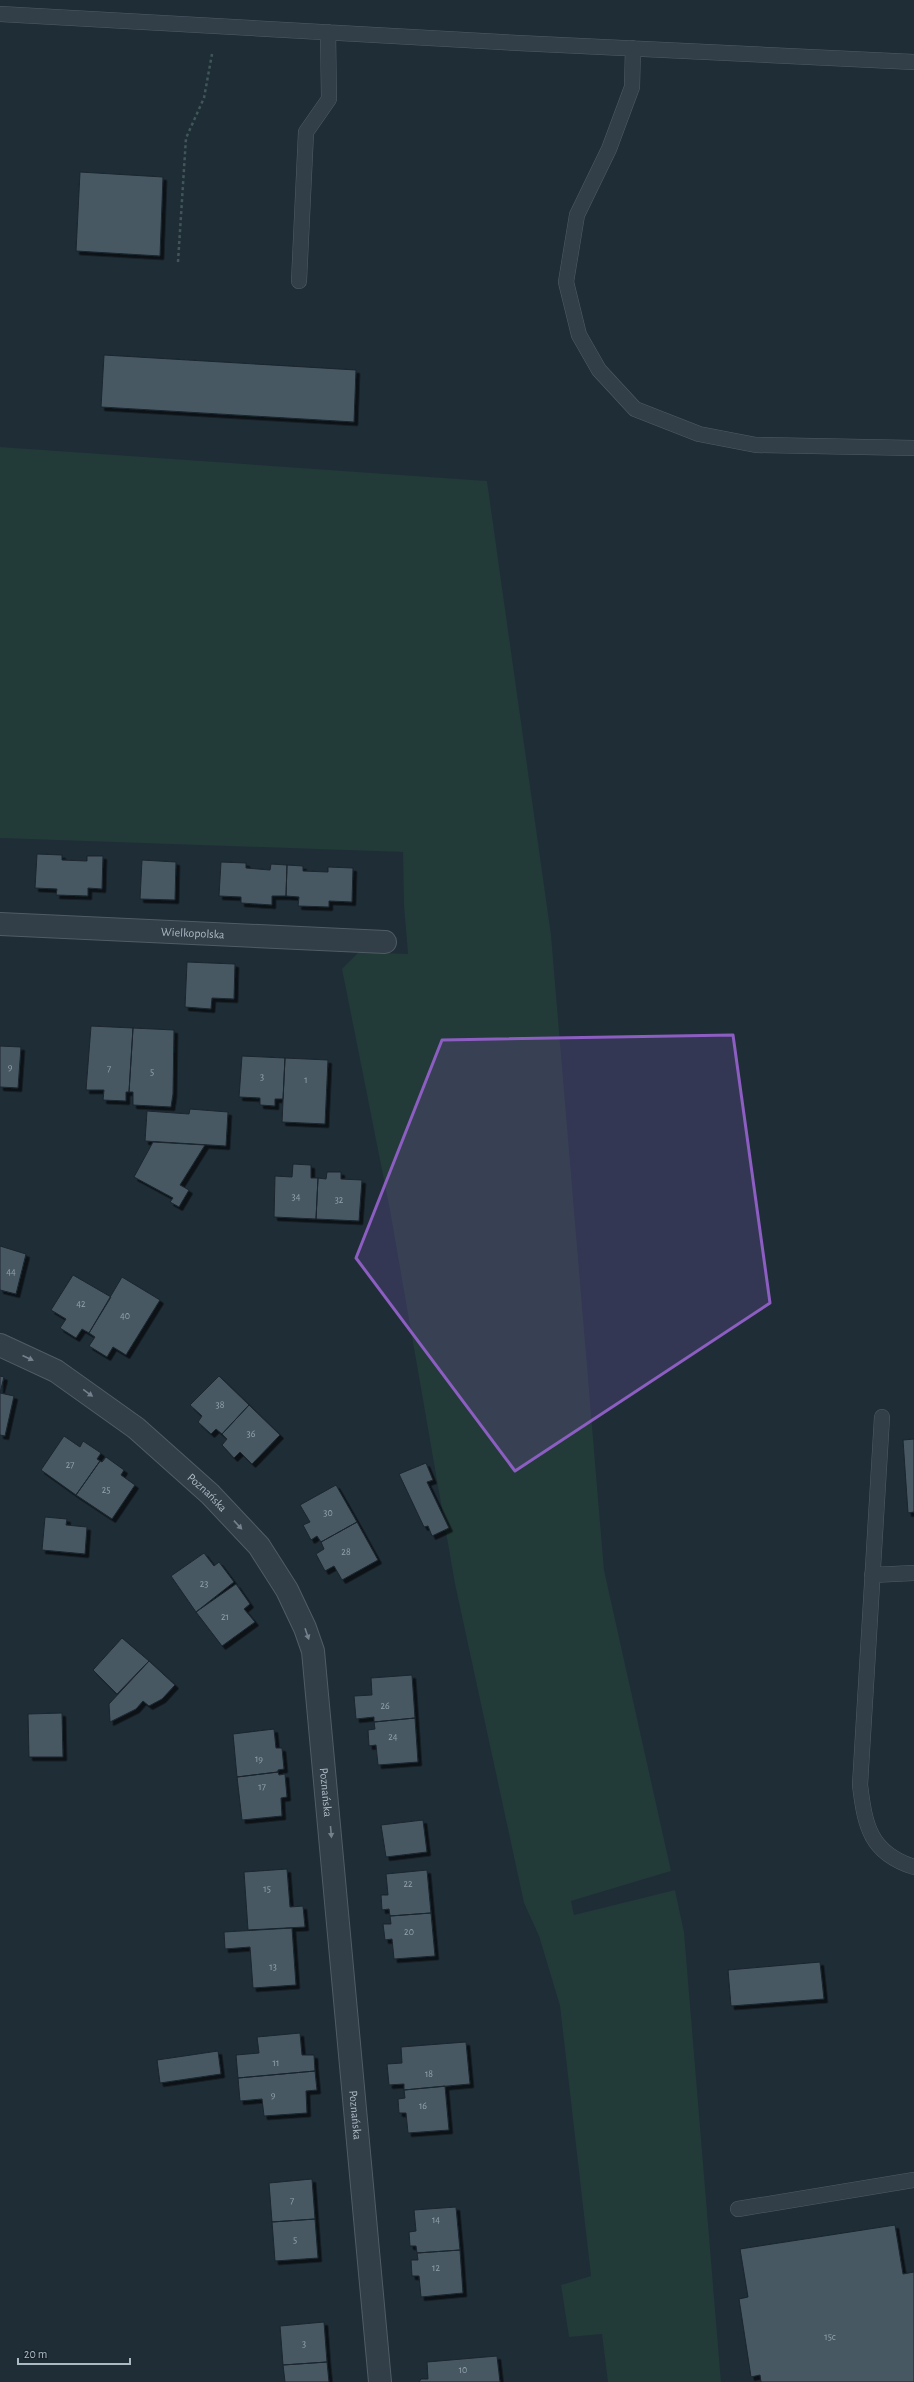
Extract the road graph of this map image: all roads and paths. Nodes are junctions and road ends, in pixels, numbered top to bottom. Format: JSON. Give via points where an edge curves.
{"nodes":[{"id":1,"x":0,"y":14,"type":"edge"},
{"id":2,"x":328,"y":32,"type":"junction"},
{"id":3,"x":633,"y":48,"type":"junction"},
{"id":4,"x":212,"y":53,"type":"dead end"},
{"id":5,"x":914,"y":62,"type":"edge"},
{"id":6,"x":178,"y":262,"type":"dead end"},
{"id":7,"x":299,"y":281,"type":"dead end"},
{"id":8,"x":914,"y":448,"type":"edge"},
{"id":9,"x":0,"y":924,"type":"edge"},
{"id":10,"x":385,"y":942,"type":"dead end"},
{"id":11,"x":0,"y":1345,"type":"edge"},
{"id":12,"x":882,"y":1417,"type":"dead end"},
{"id":13,"x":914,"y":1573,"type":"edge"},
{"id":14,"x":872,"y":1575,"type":"junction"},
{"id":15,"x":914,"y":1867,"type":"edge"},
{"id":16,"x":914,"y":2180,"type":"edge"},
{"id":17,"x":738,"y":2209,"type":"dead end"},
{"id":18,"x":380,"y":2382,"type":"edge"}],
"edges":[{"from":1,"to":2,"type":"lane"},
{"from":2,"to":3,"type":"lane"},
{"from":2,"to":7,"type":"lane","via":[[329,100],[306,132]]},
{"from":3,"to":5,"type":"lane"},
{"from":3,"to":8,"type":"lane","via":[[632,87],[609,149],[577,215],[566,282],[579,335],[599,370],[635,409],[699,434],[756,445]]},
{"from":4,"to":6,"type":"path","via":[[204,98],[186,138]]},
{"from":9,"to":10,"type":"street","name":"Wielkopolska"},
{"from":11,"to":18,"type":"street","name":"Poznańska","one_way":true,"via":[[63,1375],[136,1428],[210,1494],[258,1546],[287,1590],[306,1628],[314,1651]]},
{"from":12,"to":14,"type":"lane"},
{"from":13,"to":14,"type":"lane"},
{"from":14,"to":15,"type":"lane","via":[[860,1785],[862,1806],[870,1836],[881,1849]]},
{"from":16,"to":17,"type":"lane"}]}
